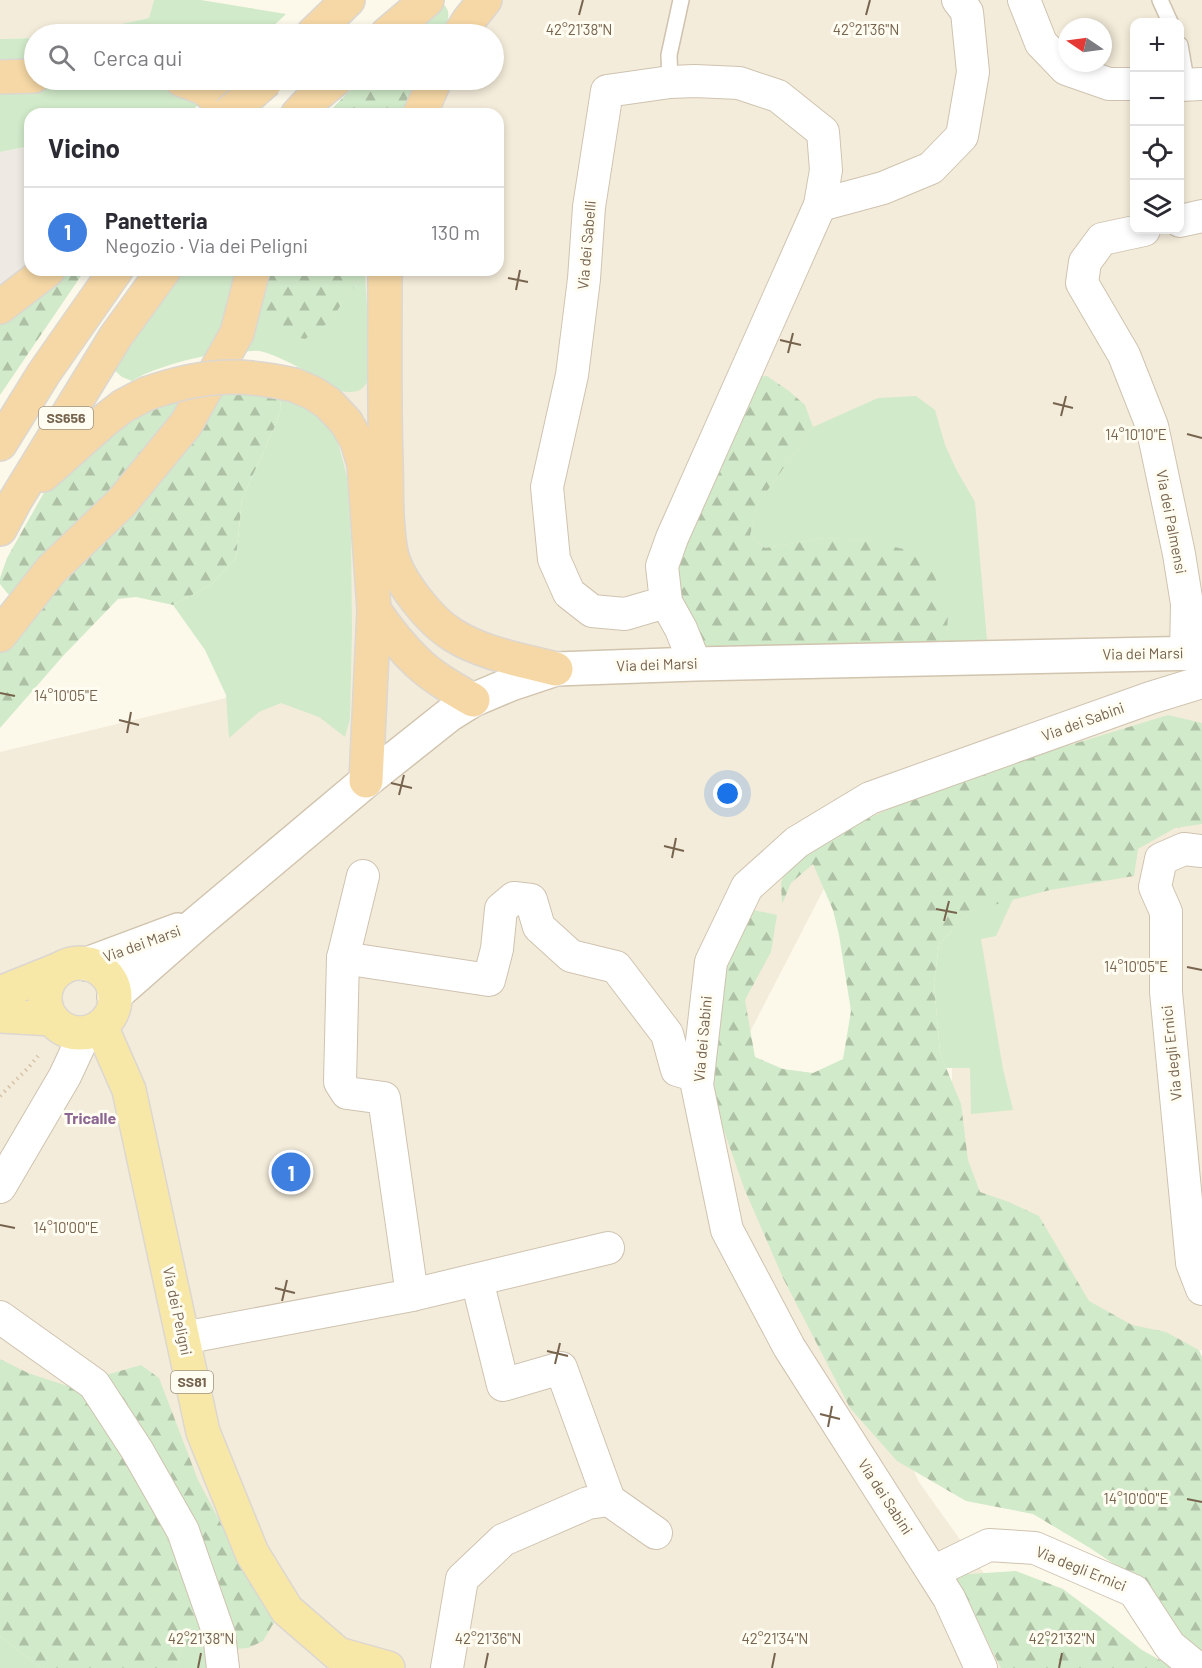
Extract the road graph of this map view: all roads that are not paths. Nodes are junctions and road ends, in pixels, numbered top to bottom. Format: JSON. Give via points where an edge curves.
{"nodes":[{"id":1,"x":348,"y":0,"type":"edge"},
{"id":2,"x":427,"y":0,"type":"edge"},
{"id":3,"x":485,"y":0,"type":"edge"},
{"id":4,"x":681,"y":0,"type":"edge"},
{"id":5,"x":958,"y":0,"type":"edge"},
{"id":6,"x":1024,"y":0,"type":"edge"},
{"id":7,"x":1160,"y":0,"type":"edge"},
{"id":8,"x":1168,"y":18,"type":"edge"},
{"id":9,"x":323,"y":24,"type":"edge"},
{"id":10,"x":399,"y":24,"type":"edge"},
{"id":11,"x":466,"y":24,"type":"edge"},
{"id":12,"x":1184,"y":63,"type":"edge"},
{"id":13,"x":24,"y":76,"type":"edge"},
{"id":14,"x":0,"y":77,"type":"edge"},
{"id":15,"x":670,"y":82,"type":"junction"},
{"id":16,"x":1130,"y":84,"type":"edge"},
{"id":17,"x":1190,"y":84,"type":"edge"},
{"id":18,"x":206,"y":90,"type":"edge"},
{"id":19,"x":256,"y":90,"type":"edge"},
{"id":20,"x":260,"y":90,"type":"edge"},
{"id":21,"x":431,"y":90,"type":"edge"},
{"id":22,"x":228,"y":108,"type":"edge"},
{"id":23,"x":235,"y":108,"type":"edge"},
{"id":24,"x":246,"y":108,"type":"edge"},
{"id":25,"x":423,"y":108,"type":"edge"},
{"id":26,"x":820,"y":205,"type":"junction"},
{"id":27,"x":1202,"y":216,"type":"edge"},
{"id":28,"x":1184,"y":220,"type":"edge"},
{"id":29,"x":1130,"y":233,"type":"edge"},
{"id":30,"x":40,"y":276,"type":"edge"},
{"id":31,"x":112,"y":276,"type":"edge"},
{"id":32,"x":160,"y":276,"type":"edge"},
{"id":33,"x":251,"y":276,"type":"edge"},
{"id":34,"x":385,"y":276,"type":"edge"},
{"id":35,"x":0,"y":307,"type":"edge"},
{"id":36,"x":0,"y":444,"type":"edge"},
{"id":37,"x":15,"y":501,"type":"junction"},
{"id":38,"x":0,"y":529,"type":"edge"},
{"id":39,"x":666,"y":602,"type":"junction"},
{"id":40,"x":374,"y":610,"type":"junction"},
{"id":41,"x":0,"y":635,"type":"edge"},
{"id":42,"x":1194,"y":654,"type":"edge"},
{"id":43,"x":695,"y":664,"type":"junction"},
{"id":44,"x":556,"y":669,"type":"junction"},
{"id":45,"x":1202,"y":682,"type":"edge"},
{"id":46,"x":473,"y":700,"type":"junction"},
{"id":47,"x":366,"y":781,"type":"junction"},
{"id":48,"x":1202,"y":851,"type":"edge"},
{"id":49,"x":363,"y":876,"type":"dead end"},
{"id":50,"x":197,"y":923,"type":"junction"},
{"id":51,"x":343,"y":958,"type":"junction"},
{"id":52,"x":74,"y":966,"type":"junction"},
{"id":53,"x":0,"y":993,"type":"edge"},
{"id":54,"x":114,"y":996,"type":"junction"},
{"id":55,"x":0,"y":1016,"type":"edge"},
{"id":56,"x":75,"y":1027,"type":"junction"},
{"id":57,"x":698,"y":1076,"type":"junction"},
{"id":58,"x":0,"y":1187,"type":"edge"},
{"id":59,"x":608,"y":1248,"type":"dead end"},
{"id":60,"x":477,"y":1280,"type":"junction"},
{"id":61,"x":1202,"y":1289,"type":"edge"},
{"id":62,"x":412,"y":1295,"type":"junction"},
{"id":63,"x":0,"y":1317,"type":"edge"},
{"id":64,"x":183,"y":1338,"type":"junction"},
{"id":65,"x":609,"y":1500,"type":"junction"},
{"id":66,"x":656,"y":1533,"type":"dead end"},
{"id":67,"x":933,"y":1572,"type":"junction"},
{"id":68,"x":223,"y":1668,"type":"edge"},
{"id":69,"x":388,"y":1668,"type":"edge"},
{"id":70,"x":447,"y":1668,"type":"edge"},
{"id":71,"x":981,"y":1668,"type":"edge"},
{"id":72,"x":1197,"y":1668,"type":"edge"}],
"edges":[{"from":1,"to":9,"type":"highway"},
{"from":2,"to":10,"type":"highway"},
{"from":3,"to":11,"type":"highway"},
{"from":4,"to":15,"type":"lane","via":[[669,55]]},
{"from":5,"to":26,"type":"street","via":[[967,12],[973,72],[962,136],[931,168],[883,188]]},
{"from":6,"to":16,"type":"street","via":[[1041,43],[1066,69],[1109,84]]},
{"from":7,"to":8,"type":"lane"},
{"from":12,"to":17,"type":"lane"},
{"from":13,"to":14,"type":"highway"},
{"from":15,"to":26,"type":"street","name":"Via dei Sabelli","via":[[739,83],[778,96],[823,132],[826,170]]},
{"from":15,"to":39,"type":"street","name":"Via dei Sabelli","via":[[607,91],[589,207],[572,375],[547,487],[554,559],[569,593],[592,611],[625,614]]},
{"from":18,"to":22,"type":"highway"},
{"from":19,"to":23,"type":"highway","bridge":true},
{"from":20,"to":24,"type":"highway","bridge":true},
{"from":21,"to":25,"type":"highway"},
{"from":26,"to":39,"type":"street","name":"Via dei Sabelli","via":[[672,538],[662,566]]},
{"from":27,"to":28,"type":"street"},
{"from":29,"to":42,"type":"street","name":"Via dei Palmensi","via":[[1102,239],[1085,262],[1082,283],[1124,355],[1152,426],[1179,554]]},
{"from":30,"to":35,"type":"highway"},
{"from":31,"to":36,"type":"highway","number":"SS656"},
{"from":32,"to":37,"type":"highway","number":"SS656","via":[[116,336]]},
{"from":33,"to":41,"type":"highway","via":[[237,333],[186,424],[122,502],[51,570]]},
{"from":34,"to":44,"type":"highway","via":[[384,407],[391,554],[406,586],[429,615],[452,634],[483,650]]},
{"from":37,"to":38,"type":"highway","number":"SS656"},
{"from":37,"to":40,"type":"highway","bridge":true,"via":[[105,420],[146,394],[204,378],[234,376],[294,385],[328,403],[357,441],[364,464]]},
{"from":39,"to":43,"type":"street","name":"Via dei Sabelli"},
{"from":40,"to":46,"type":"highway","via":[[420,665]]},
{"from":40,"to":47,"type":"highway"},
{"from":42,"to":43,"type":"main road","name":"Via dei Marsi"},
{"from":43,"to":44,"type":"main road","name":"Via dei Marsi"},
{"from":44,"to":46,"type":"main road","name":"Via dei Marsi"},
{"from":45,"to":57,"type":"street","name":"Via dei Sabini","via":[[870,798],[797,842],[747,887],[711,962]]},
{"from":46,"to":47,"type":"main road","name":"Via dei Marsi","via":[[448,715]]},
{"from":47,"to":50,"type":"main road","name":"Via dei Marsi"},
{"from":48,"to":61,"type":"street","name":"Via degli Ernici","via":[[1184,849],[1161,859],[1155,888],[1166,912],[1166,992],[1192,1263]]},
{"from":49,"to":51,"type":"street"},
{"from":50,"to":52,"type":"main road","name":"Via dei Marsi"},
{"from":50,"to":54,"type":"main road","name":"Via dei Marsi"},
{"from":51,"to":57,"type":"street","via":[[489,980],[501,909],[514,898],[531,900],[539,927],[571,956],[616,967],[667,1034],[677,1070]]},
{"from":51,"to":62,"type":"street","via":[[340,1082],[347,1093],[384,1098]]},
{"from":52,"to":53,"type":"main road","name":"Via dei Marsi"},
{"from":52,"to":54,"type":"main road","via":[[97,968],[106,975]]},
{"from":52,"to":56,"type":"main road","via":[[53,976],[45,997],[46,1009]]},
{"from":54,"to":56,"type":"main road","via":[[109,1018]]},
{"from":55,"to":56,"type":"main road"},
{"from":56,"to":58,"type":"street","via":[[65,1076]]},
{"from":56,"to":64,"type":"main road","name":"Via dei Peligni","number":"SS81","via":[[129,1090]]},
{"from":57,"to":67,"type":"street","name":"Via dei Sabini","via":[[727,1230],[789,1347]]},
{"from":59,"to":60,"type":"street"},
{"from":60,"to":62,"type":"street"},
{"from":60,"to":65,"type":"street","via":[[503,1385],[561,1368]]},
{"from":62,"to":64,"type":"street"},
{"from":63,"to":68,"type":"street","via":[[94,1384],[137,1450],[183,1532],[219,1634]]},
{"from":64,"to":69,"type":"main road","name":"Via dei Peligni","number":"SS81","via":[[203,1432],[252,1553],[287,1610],[338,1654]]},
{"from":65,"to":66,"type":"street"},
{"from":65,"to":70,"type":"street","via":[[588,1503],[503,1540],[462,1579]]},
{"from":67,"to":71,"type":"street","name":"Via dei Sabini"},
{"from":67,"to":72,"type":"street","name":"Via degli Ernici","via":[[989,1545],[1035,1548],[1134,1591],[1170,1646]]}]}
